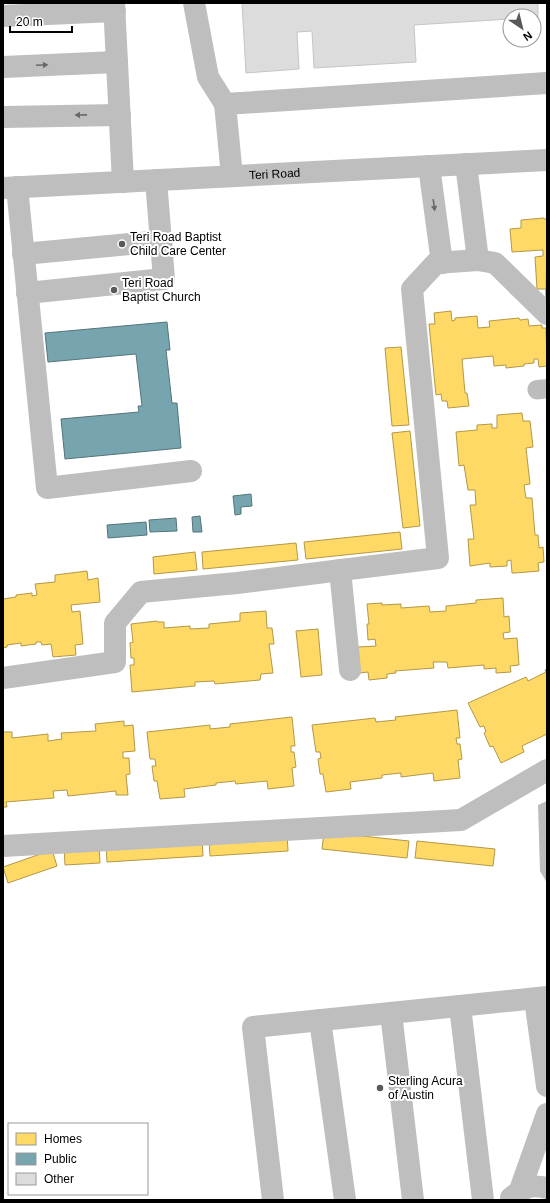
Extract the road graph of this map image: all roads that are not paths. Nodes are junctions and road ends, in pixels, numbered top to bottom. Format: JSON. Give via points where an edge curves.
{"nodes":[{"id":1,"x":194,"y":3,"type":"edge"},
{"id":2,"x":115,"y":7,"type":"edge"},
{"id":3,"x":3,"y":16,"type":"edge"},
{"id":4,"x":117,"y":62,"type":"junction"},
{"id":5,"x":3,"y":67,"type":"edge"},
{"id":6,"x":547,"y":83,"type":"edge"},
{"id":7,"x":225,"y":104,"type":"junction"},
{"id":8,"x":120,"y":115,"type":"junction"},
{"id":9,"x":3,"y":117,"type":"edge"},
{"id":10,"x":547,"y":160,"type":"edge"},
{"id":11,"x":466,"y":164,"type":"junction"},
{"id":12,"x":429,"y":166,"type":"junction"},
{"id":13,"x":232,"y":176,"type":"junction"},
{"id":14,"x":156,"y":180,"type":"junction"},
{"id":15,"x":123,"y":182,"type":"junction"},
{"id":16,"x":10,"y":187,"type":"edge"},
{"id":17,"x":162,"y":242,"type":"junction"},
{"id":18,"x":23,"y":254,"type":"junction"},
{"id":19,"x":478,"y":260,"type":"junction"},
{"id":20,"x":442,"y":263,"type":"junction"},
{"id":21,"x":27,"y":293,"type":"junction"},
{"id":22,"x":547,"y":314,"type":"edge"},
{"id":23,"x":191,"y":470,"type":"dead end"},
{"id":24,"x":340,"y":570,"type":"junction"},
{"id":25,"x":350,"y":670,"type":"dead end"},
{"id":26,"x":3,"y":678,"type":"edge"},
{"id":27,"x":547,"y":770,"type":"edge"},
{"id":28,"x":3,"y":846,"type":"edge"},
{"id":29,"x":541,"y":998,"type":"edge"},
{"id":30,"x":460,"y":1006,"type":"junction"},
{"id":31,"x":391,"y":1013,"type":"junction"},
{"id":32,"x":320,"y":1020,"type":"junction"},
{"id":33,"x":547,"y":1086,"type":"edge"},
{"id":34,"x":547,"y":1114,"type":"edge"},
{"id":35,"x":547,"y":1188,"type":"edge"},
{"id":36,"x":515,"y":1195,"type":"edge"},
{"id":37,"x":273,"y":1200,"type":"edge"},
{"id":38,"x":345,"y":1200,"type":"edge"},
{"id":39,"x":413,"y":1200,"type":"edge"},
{"id":40,"x":483,"y":1200,"type":"edge"}],
"edges":[{"from":1,"to":7,"type":"street","via":[[208,77]]},
{"from":2,"to":3,"type":"street"},
{"from":2,"to":4,"type":"street"},
{"from":5,"to":4,"type":"street","one_way":true},
{"from":4,"to":8,"type":"street"},
{"from":6,"to":7,"type":"street"},
{"from":7,"to":13,"type":"street"},
{"from":8,"to":9,"type":"street","one_way":true},
{"from":8,"to":15,"type":"street"},
{"from":10,"to":11,"type":"street","name":"Teri Road"},
{"from":11,"to":12,"type":"street","name":"Teri Road"},
{"from":11,"to":19,"type":"street"},
{"from":12,"to":13,"type":"street","name":"Teri Road"},
{"from":12,"to":20,"type":"street","one_way":true},
{"from":13,"to":14,"type":"street","name":"Teri Road"},
{"from":14,"to":15,"type":"street","name":"Teri Road"},
{"from":14,"to":17,"type":"street"},
{"from":15,"to":16,"type":"street","name":"Teri Road"},
{"from":16,"to":18,"type":"street"},
{"from":17,"to":18,"type":"street"},
{"from":17,"to":21,"type":"street","via":[[164,279]]},
{"from":18,"to":21,"type":"street"},
{"from":19,"to":20,"type":"street"},
{"from":19,"to":22,"type":"street","via":[[495,263]]},
{"from":20,"to":24,"type":"street","via":[[436,263],[412,289],[438,558]]},
{"from":21,"to":23,"type":"street","via":[[48,488]]},
{"from":24,"to":25,"type":"street"},
{"from":24,"to":26,"type":"street","via":[[237,584],[141,592],[115,623],[115,662]]},
{"from":27,"to":28,"type":"street","via":[[461,820]]},
{"from":29,"to":30,"type":"street"},
{"from":29,"to":33,"type":"street"},
{"from":30,"to":31,"type":"street"},
{"from":30,"to":40,"type":"street"},
{"from":31,"to":32,"type":"street"},
{"from":31,"to":39,"type":"street"},
{"from":32,"to":37,"type":"street","via":[[253,1027]]},
{"from":32,"to":38,"type":"street"},
{"from":34,"to":36,"type":"street"},
{"from":35,"to":36,"type":"street","via":[[535,1185]]}]}
